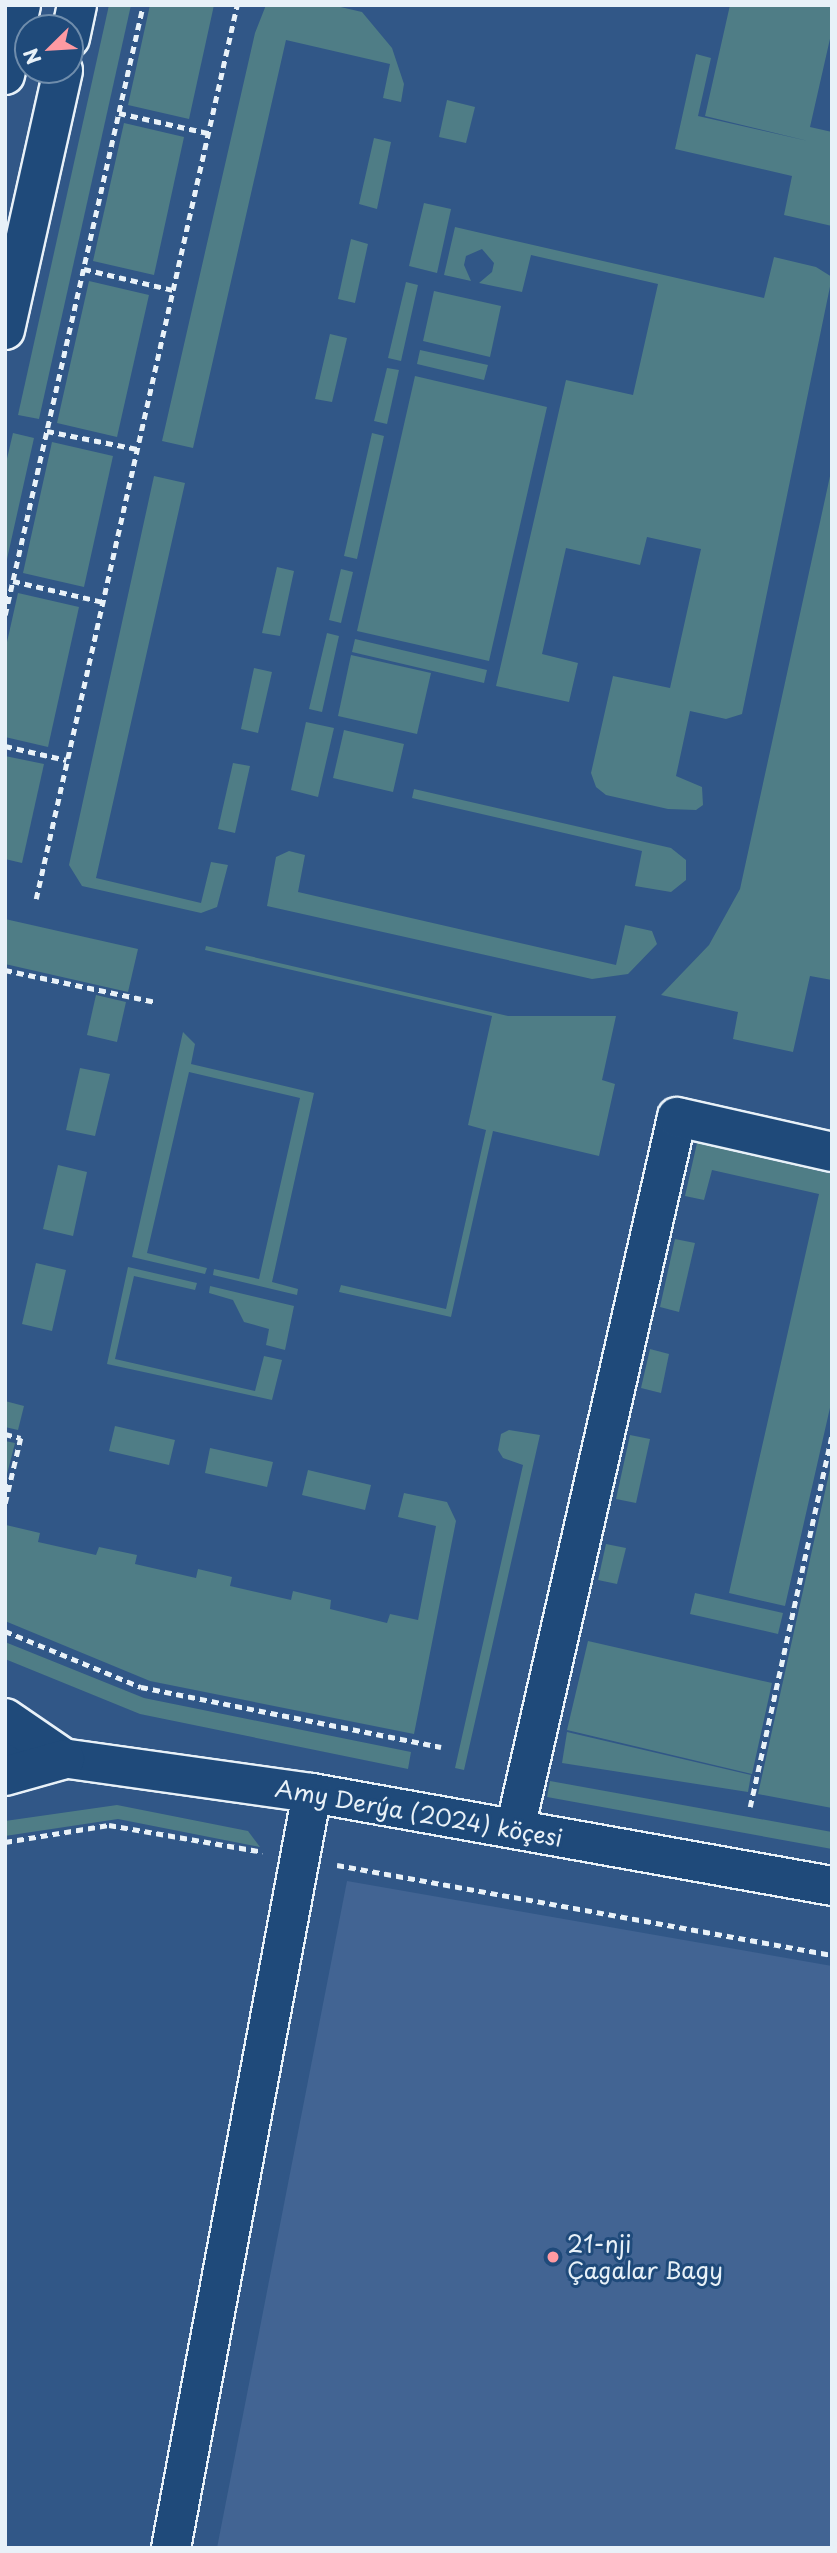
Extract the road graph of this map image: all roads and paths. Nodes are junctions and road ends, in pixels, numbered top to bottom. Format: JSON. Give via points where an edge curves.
{"nodes":[{"id":1,"x":21,"y":5,"type":"edge"},
{"id":2,"x":143,"y":5,"type":"edge"},
{"id":3,"x":237,"y":5,"type":"edge"},
{"id":4,"x":5,"y":75,"type":"edge"},
{"id":5,"x":60,"y":84,"type":"edge"},
{"id":6,"x":119,"y":113,"type":"junction"},
{"id":7,"x":208,"y":133,"type":"junction"},
{"id":8,"x":83,"y":269,"type":"junction"},
{"id":9,"x":173,"y":290,"type":"junction"},
{"id":10,"x":5,"y":330,"type":"edge"},
{"id":11,"x":47,"y":431,"type":"junction"},
{"id":12,"x":137,"y":449,"type":"junction"},
{"id":13,"x":13,"y":581,"type":"junction"},
{"id":14,"x":103,"y":602,"type":"junction"},
{"id":15,"x":5,"y":615,"type":"edge"},
{"id":16,"x":5,"y":746,"type":"edge"},
{"id":17,"x":66,"y":760,"type":"junction"},
{"id":18,"x":36,"y":899,"type":"dead end"},
{"id":19,"x":5,"y":970,"type":"edge"},
{"id":20,"x":156,"y":1002,"type":"dead end"},
{"id":21,"x":832,"y":1152,"type":"edge"},
{"id":22,"x":832,"y":1433,"type":"edge"},
{"id":23,"x":5,"y":1434,"type":"edge"},
{"id":24,"x":5,"y":1505,"type":"edge"},
{"id":25,"x":5,"y":1631,"type":"edge"},
{"id":26,"x":5,"y":1718,"type":"edge"},
{"id":27,"x":441,"y":1747,"type":"dead end"},
{"id":28,"x":5,"y":1750,"type":"edge"},
{"id":29,"x":65,"y":1759,"type":"junction"},
{"id":30,"x":5,"y":1776,"type":"edge"},
{"id":31,"x":312,"y":1793,"type":"junction"},
{"id":32,"x":750,"y":1808,"type":"dead end"},
{"id":33,"x":515,"y":1829,"type":"junction"},
{"id":34,"x":5,"y":1842,"type":"edge"},
{"id":35,"x":302,"y":1859,"type":"junction"},
{"id":36,"x":832,"y":1886,"type":"edge"},
{"id":37,"x":832,"y":1955,"type":"edge"},
{"id":38,"x":171,"y":2548,"type":"edge"}],
"edges":[{"from":1,"to":4,"type":"street"},
{"from":2,"to":6,"type":"path"},
{"from":3,"to":7,"type":"path"},
{"from":5,"to":10,"type":"street"},
{"from":6,"to":7,"type":"path"},
{"from":6,"to":8,"type":"path"},
{"from":7,"to":9,"type":"path"},
{"from":8,"to":9,"type":"path"},
{"from":8,"to":11,"type":"path"},
{"from":9,"to":12,"type":"path"},
{"from":11,"to":12,"type":"path"},
{"from":11,"to":13,"type":"path"},
{"from":12,"to":14,"type":"path"},
{"from":13,"to":14,"type":"path"},
{"from":13,"to":15,"type":"path"},
{"from":14,"to":17,"type":"path"},
{"from":16,"to":17,"type":"path"},
{"from":17,"to":18,"type":"path"},
{"from":19,"to":20,"type":"path"},
{"from":21,"to":33,"type":"street","via":[[677,1117]]},
{"from":22,"to":32,"type":"path"},
{"from":23,"to":24,"type":"path","via":[[22,1438]]},
{"from":25,"to":27,"type":"path","via":[[141,1687]]},
{"from":26,"to":29,"type":"street"},
{"from":28,"to":29,"type":"street","name":"Amy Derýa (2024) köçesi"},
{"from":29,"to":30,"type":"street"},
{"from":29,"to":31,"type":"street","name":"Amy Derýa (2024) köçesi"},
{"from":31,"to":33,"type":"street","name":"Amy Derýa (2024) köçesi"},
{"from":31,"to":35,"type":"street"},
{"from":33,"to":36,"type":"street","name":"Amy Derýa (2024) köçesi"},
{"from":34,"to":35,"type":"path","via":[[109,1825]]},
{"from":35,"to":37,"type":"path"},
{"from":35,"to":38,"type":"street"}]}
